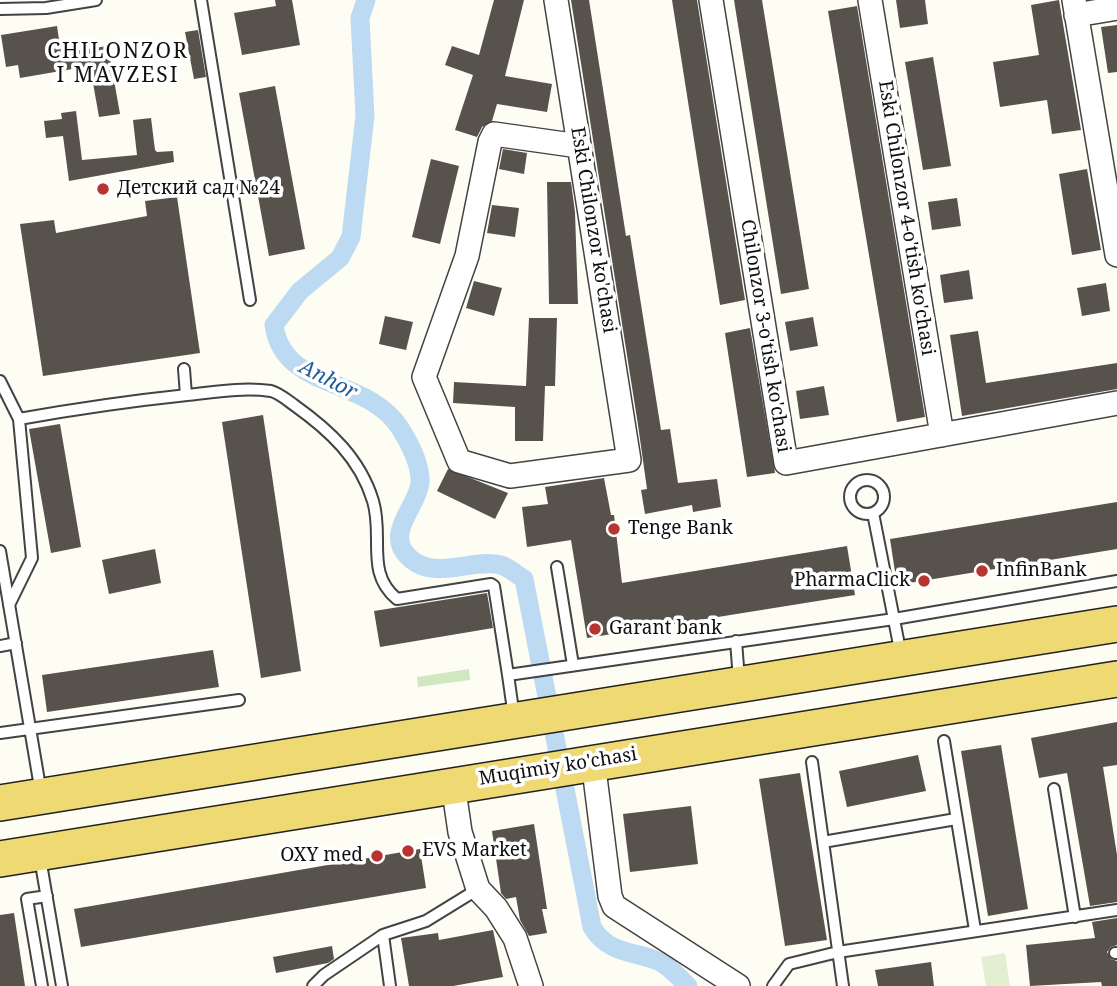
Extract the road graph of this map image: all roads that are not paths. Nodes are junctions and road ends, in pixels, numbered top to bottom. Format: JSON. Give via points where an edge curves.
{"nodes":[{"id":1,"x":96,"y":0,"type":"edge"},
{"id":2,"x":201,"y":0,"type":"edge"},
{"id":3,"x":556,"y":0,"type":"edge"},
{"id":4,"x":711,"y":0,"type":"edge"},
{"id":5,"x":870,"y":0,"type":"edge"},
{"id":6,"x":47,"y":4,"type":"edge"},
{"id":7,"x":1075,"y":8,"type":"edge"},
{"id":8,"x":0,"y":9,"type":"edge"},
{"id":9,"x":1117,"y":9,"type":"edge"},
{"id":10,"x":579,"y":146,"type":"junction"},
{"id":11,"x":1117,"y":255,"type":"edge"},
{"id":12,"x":250,"y":300,"type":"dead end"},
{"id":13,"x":184,"y":369,"type":"dead end"},
{"id":14,"x":0,"y":381,"type":"edge"},
{"id":15,"x":186,"y":395,"type":"junction"},
{"id":16,"x":1117,"y":403,"type":"edge"},
{"id":17,"x":19,"y":419,"type":"junction"},
{"id":18,"x":942,"y":435,"type":"junction"},
{"id":19,"x":873,"y":513,"type":"junction"},
{"id":20,"x":0,"y":551,"type":"edge"},
{"id":21,"x":557,"y":567,"type":"dead end"},
{"id":22,"x":1117,"y":581,"type":"edge"},
{"id":23,"x":9,"y":606,"type":"junction"},
{"id":24,"x":894,"y":619,"type":"junction"},
{"id":25,"x":1117,"y":624,"type":"edge"},
{"id":26,"x":1080,"y":630,"type":"junction"},
{"id":27,"x":736,"y":641,"type":"junction"},
{"id":28,"x":16,"y":643,"type":"junction"},
{"id":29,"x":0,"y":646,"type":"edge"},
{"id":30,"x":902,"y":659,"type":"junction"},
{"id":31,"x":570,"y":666,"type":"junction"},
{"id":32,"x":511,"y":675,"type":"junction"},
{"id":33,"x":1102,"y":681,"type":"edge"},
{"id":34,"x":740,"y":685,"type":"junction"},
{"id":35,"x":239,"y":700,"type":"dead end"},
{"id":36,"x":518,"y":720,"type":"junction"},
{"id":37,"x":30,"y":728,"type":"junction"},
{"id":38,"x":0,"y":733,"type":"edge"},
{"id":39,"x":944,"y":741,"type":"dead end"},
{"id":40,"x":587,"y":762,"type":"junction"},
{"id":41,"x":812,"y":762,"type":"dead end"},
{"id":42,"x":453,"y":784,"type":"junction"},
{"id":43,"x":1054,"y":789,"type":"dead end"},
{"id":44,"x":41,"y":796,"type":"junction"},
{"id":45,"x":0,"y":803,"type":"edge"},
{"id":46,"x":956,"y":819,"type":"junction"},
{"id":47,"x":823,"y":842,"type":"junction"},
{"id":48,"x":39,"y":852,"type":"junction"},
{"id":49,"x":0,"y":859,"type":"edge"},
{"id":50,"x":478,"y":889,"type":"junction"},
{"id":51,"x":47,"y":895,"type":"junction"},
{"id":52,"x":1117,"y":910,"type":"edge"},
{"id":53,"x":1075,"y":918,"type":"junction"},
{"id":54,"x":975,"y":930,"type":"junction"},
{"id":55,"x":383,"y":935,"type":"junction"},
{"id":56,"x":838,"y":952,"type":"junction"},
{"id":57,"x":41,"y":986,"type":"edge"},
{"id":58,"x":62,"y":986,"type":"edge"},
{"id":59,"x":313,"y":986,"type":"edge"},
{"id":60,"x":390,"y":986,"type":"edge"},
{"id":61,"x":531,"y":986,"type":"edge"},
{"id":62,"x":738,"y":986,"type":"edge"},
{"id":63,"x":773,"y":986,"type":"edge"},
{"id":64,"x":843,"y":986,"type":"edge"}],
"edges":[{"from":1,"to":6,"type":"lane"},
{"from":2,"to":12,"type":"lane"},
{"from":3,"to":10,"type":"street","name":"Eski Chilonzor ko'chasi"},
{"from":4,"to":18,"type":"street","name":"Chilonzor 3-o'tish ko'chasi","via":[[786,464]]},
{"from":5,"to":18,"type":"street","name":"Eski Chilonzor 4-o'tish ko'chasi"},
{"from":6,"to":8,"type":"lane"},
{"from":7,"to":9,"type":"street"},
{"from":7,"to":11,"type":"street"},
{"from":10,"to":10,"type":"street","name":"Eski Chilonzor ko'chasi","via":[[494,134],[467,256],[424,377],[459,461],[510,476],[629,460]]},
{"from":13,"to":15,"type":"lane"},
{"from":14,"to":17,"type":"lane"},
{"from":15,"to":17,"type":"lane"},
{"from":15,"to":32,"type":"lane","via":[[274,391],[331,432],[370,490],[378,517],[377,576],[386,590],[397,599],[495,586]]},
{"from":16,"to":18,"type":"street","name":"Chilonzor 3-o'tish ko'chasi"},
{"from":17,"to":23,"type":"lane","via":[[32,558]]},
{"from":19,"to":19,"type":"lane","via":[[852,507],[850,492],[861,476],[882,488],[884,502]]},
{"from":19,"to":24,"type":"lane"},
{"from":20,"to":23,"type":"lane"},
{"from":21,"to":31,"type":"lane"},
{"from":22,"to":24,"type":"lane"},
{"from":23,"to":28,"type":"lane"},
{"from":24,"to":27,"type":"lane"},
{"from":24,"to":30,"type":"lane"},
{"from":25,"to":26,"type":"main road"},
{"from":26,"to":30,"type":"main road"},
{"from":26,"to":33,"type":"main road","via":[[1094,640]]},
{"from":27,"to":31,"type":"lane"},
{"from":27,"to":34,"type":"lane"},
{"from":28,"to":29,"type":"lane"},
{"from":28,"to":37,"type":"lane"},
{"from":30,"to":34,"type":"main road"},
{"from":31,"to":32,"type":"lane"},
{"from":32,"to":36,"type":"lane"},
{"from":33,"to":40,"type":"main road","name":"Muqimiy ko'chasi"},
{"from":34,"to":36,"type":"main road"},
{"from":35,"to":37,"type":"lane"},
{"from":36,"to":44,"type":"main road"},
{"from":37,"to":38,"type":"lane"},
{"from":37,"to":44,"type":"lane"},
{"from":39,"to":46,"type":"lane"},
{"from":40,"to":42,"type":"main road","name":"Muqimiy ko'chasi"},
{"from":40,"to":62,"type":"street","via":[[614,906]]},
{"from":41,"to":47,"type":"lane"},
{"from":42,"to":48,"type":"main road","name":"Muqimiy ko'chasi"},
{"from":42,"to":50,"type":"street","via":[[460,832]]},
{"from":43,"to":53,"type":"lane"},
{"from":44,"to":45,"type":"main road"},
{"from":46,"to":47,"type":"lane"},
{"from":46,"to":54,"type":"lane"},
{"from":47,"to":56,"type":"lane"},
{"from":48,"to":49,"type":"main road","name":"Muqimiy ko'chasi"},
{"from":48,"to":51,"type":"lane"},
{"from":50,"to":55,"type":"lane","via":[[426,921]]},
{"from":50,"to":61,"type":"street","via":[[515,938]]},
{"from":51,"to":57,"type":"lane","via":[[27,899]]},
{"from":51,"to":58,"type":"lane"},
{"from":52,"to":53,"type":"lane"},
{"from":53,"to":54,"type":"lane"},
{"from":54,"to":56,"type":"lane"},
{"from":55,"to":59,"type":"lane"},
{"from":55,"to":60,"type":"lane"},
{"from":56,"to":63,"type":"lane","via":[[789,964]]},
{"from":56,"to":64,"type":"lane"}]}
